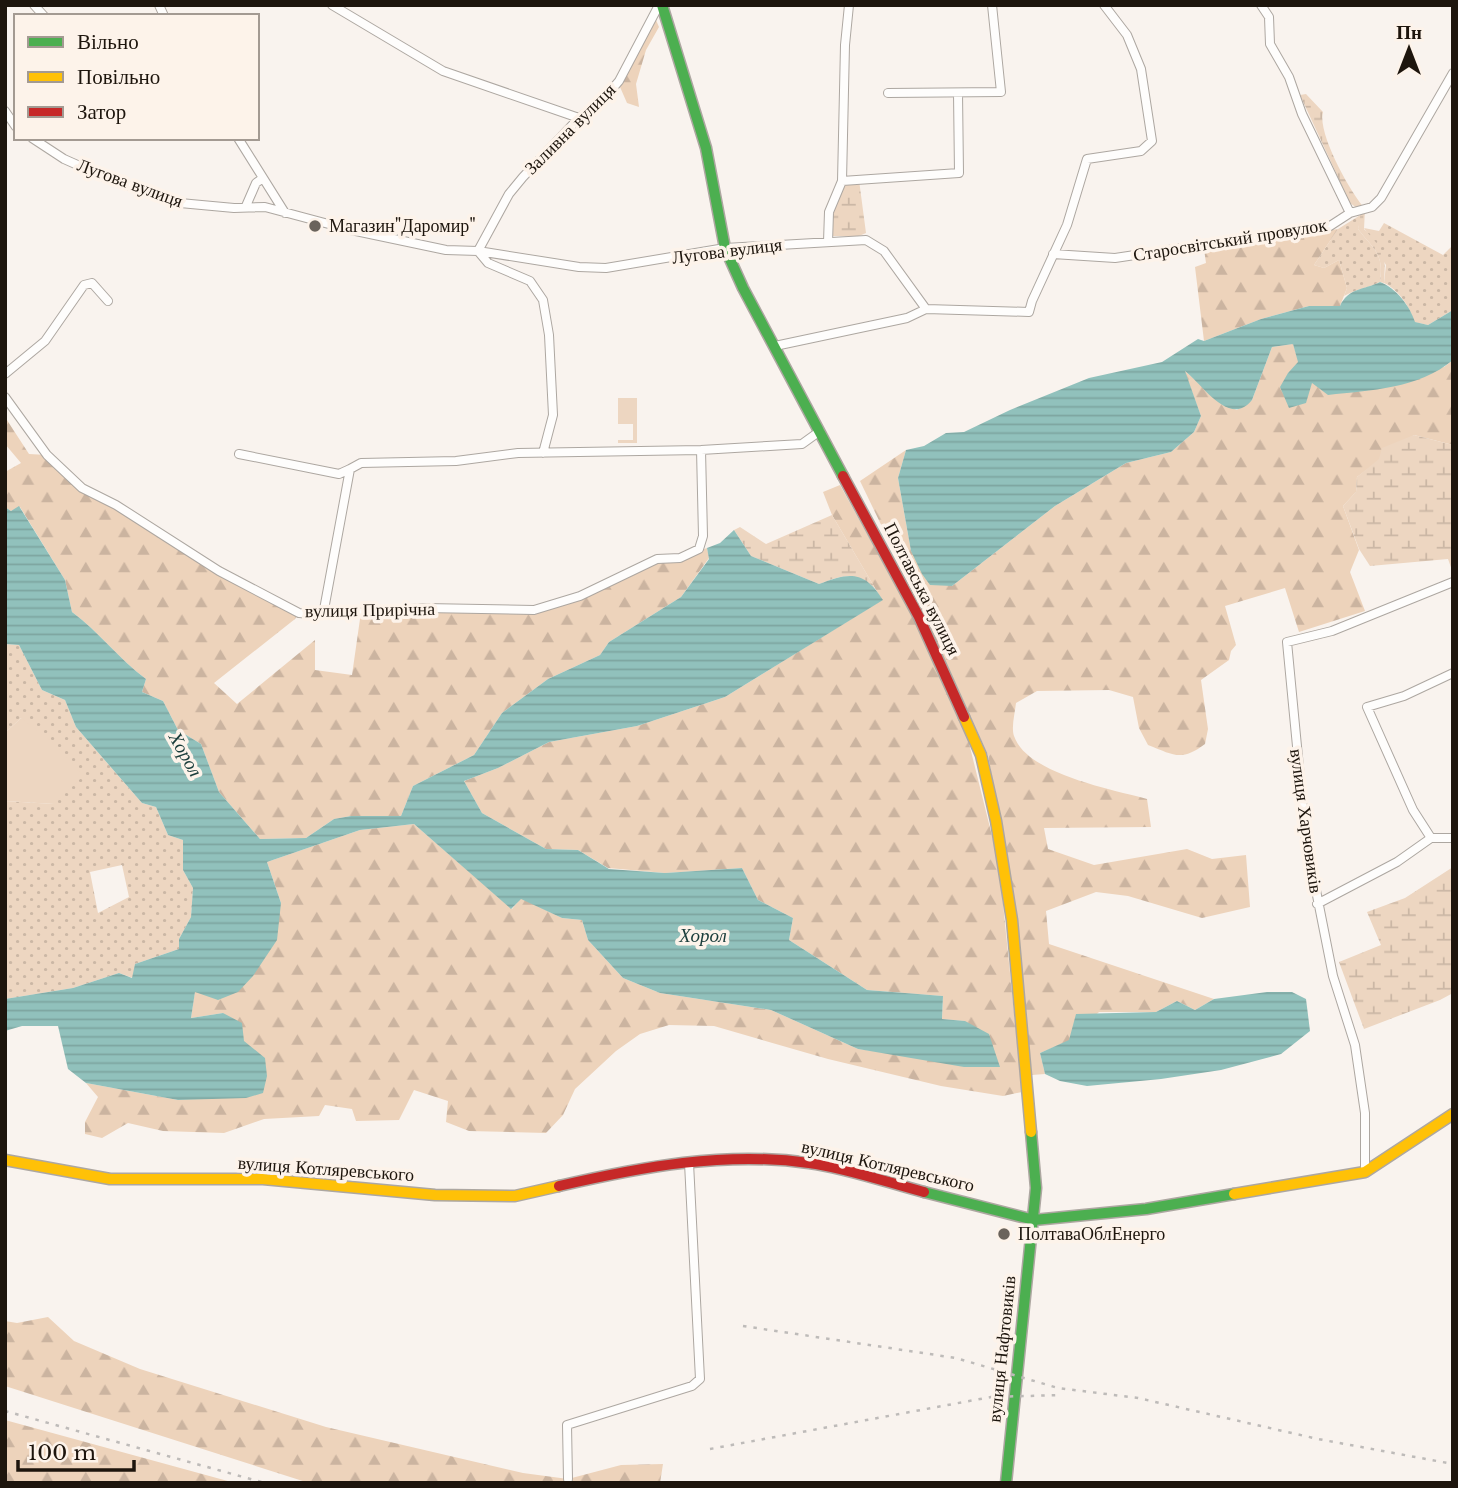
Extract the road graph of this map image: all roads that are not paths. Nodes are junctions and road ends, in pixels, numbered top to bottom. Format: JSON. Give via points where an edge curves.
{"nodes":[{"id":1,"x":332,"y":5,"type":"edge"},
{"id":2,"x":660,"y":5,"type":"edge"},
{"id":3,"x":849,"y":5,"type":"edge"},
{"id":4,"x":992,"y":5,"type":"edge"},
{"id":5,"x":1104,"y":5,"type":"edge"},
{"id":6,"x":1261,"y":5,"type":"edge"},
{"id":7,"x":1453,"y":73,"type":"edge"},
{"id":8,"x":888,"y":93,"type":"dead end"},
{"id":9,"x":958,"y":93,"type":"junction"},
{"id":10,"x":579,"y":118,"type":"junction"},
{"id":11,"x":35,"y":140,"type":"edge"},
{"id":12,"x":239,"y":140,"type":"edge"},
{"id":13,"x":263,"y":178,"type":"junction"},
{"id":14,"x":842,"y":181,"type":"junction"},
{"id":15,"x":246,"y":206,"type":"junction"},
{"id":16,"x":285,"y":213,"type":"junction"},
{"id":17,"x":1350,"y":213,"type":"junction"},
{"id":18,"x":828,"y":242,"type":"junction"},
{"id":19,"x":725,"y":248,"type":"junction"},
{"id":20,"x":478,"y":251,"type":"junction"},
{"id":21,"x":1053,"y":254,"type":"junction"},
{"id":22,"x":108,"y":301,"type":"dead end"},
{"id":23,"x":926,"y":309,"type":"junction"},
{"id":24,"x":775,"y":346,"type":"junction"},
{"id":25,"x":5,"y":374,"type":"edge"},
{"id":26,"x":5,"y":397,"type":"edge"},
{"id":27,"x":820,"y":431,"type":"junction"},
{"id":28,"x":701,"y":450,"type":"junction"},
{"id":29,"x":542,"y":453,"type":"junction"},
{"id":30,"x":239,"y":454,"type":"dead end"},
{"id":31,"x":350,"y":469,"type":"junction"},
{"id":32,"x":1453,"y":582,"type":"edge"},
{"id":33,"x":323,"y":615,"type":"junction"},
{"id":34,"x":1453,"y":673,"type":"edge"},
{"id":35,"x":1431,"y":838,"type":"junction"},
{"id":36,"x":1453,"y":838,"type":"edge"},
{"id":37,"x":1317,"y":904,"type":"junction"},
{"id":38,"x":1453,"y":1114,"type":"edge"},
{"id":39,"x":5,"y":1160,"type":"edge"},
{"id":40,"x":689,"y":1163,"type":"junction"},
{"id":41,"x":1365,"y":1172,"type":"junction"},
{"id":42,"x":1034,"y":1220,"type":"junction"},
{"id":43,"x":568,"y":1479,"type":"dead end"},
{"id":44,"x":1006,"y":1483,"type":"edge"}],
"edges":[{"from":1,"to":10,"type":"street","via":[[443,71]]},
{"from":2,"to":10,"type":"street","name":"Заливна вулиця","via":[[619,81]]},
{"from":2,"to":19,"type":"street","name":"Полтавська вулиця","via":[[706,148]]},
{"from":3,"to":14,"type":"street"},
{"from":4,"to":9,"type":"street","via":[[1001,92]]},
{"from":5,"to":21,"type":"street","via":[[1127,35],[1141,69],[1153,141],[1141,151],[1087,159]]},
{"from":6,"to":17,"type":"street","via":[[1269,18],[1270,44]]},
{"from":7,"to":17,"type":"street","name":"Старосвітський провулок","via":[[1381,198],[1372,207]]},
{"from":8,"to":9,"type":"street"},
{"from":9,"to":14,"type":"street","via":[[959,173]]},
{"from":10,"to":20,"type":"street","name":"Заливна вулиця","via":[[509,194]]},
{"from":11,"to":15,"type":"street","name":"Лугова вулиця","via":[[109,179],[180,202]]},
{"from":12,"to":13,"type":"street"},
{"from":13,"to":15,"type":"street"},
{"from":13,"to":16,"type":"street"},
{"from":14,"to":18,"type":"street","via":[[829,212]]},
{"from":15,"to":16,"type":"street","name":"Лугова вулиця"},
{"from":16,"to":20,"type":"street","name":"Лугова вулиця","via":[[446,250]]},
{"from":17,"to":21,"type":"street","name":"Старосвітський провулок","via":[[1330,226],[1115,258]]},
{"from":18,"to":19,"type":"street","name":"Лугова вулиця"},
{"from":18,"to":23,"type":"street","name":"Лугова вулиця","via":[[866,240],[884,251]]},
{"from":19,"to":20,"type":"street","name":"Лугова вулиця","via":[[606,268]]},
{"from":19,"to":24,"type":"street","name":"Полтавська вулиця"},
{"from":20,"to":29,"type":"street","via":[[488,263],[530,281],[543,300],[553,415]]},
{"from":21,"to":23,"type":"street","via":[[1029,312]]},
{"from":22,"to":25,"type":"street","via":[[92,283],[84,285],[45,341]]},
{"from":23,"to":24,"type":"street","via":[[907,318]]},
{"from":24,"to":27,"type":"street","name":"Полтавська вулиця"},
{"from":26,"to":33,"type":"street","name":"вулиця Прирічна","via":[[47,455],[82,488],[219,572],[299,613]]},
{"from":27,"to":28,"type":"street","via":[[802,444]]},
{"from":27,"to":42,"type":"street","name":"Полтавська вулиця","via":[[919,617],[981,755],[1012,920],[1036,1188]]},
{"from":28,"to":29,"type":"street"},
{"from":28,"to":33,"type":"street","name":"вулиця Прирічна","via":[[704,536],[699,549],[680,558],[657,559],[579,596],[534,610],[425,608]]},
{"from":29,"to":31,"type":"street","via":[[361,463]]},
{"from":30,"to":31,"type":"street","via":[[339,474]]},
{"from":31,"to":33,"type":"street"},
{"from":32,"to":37,"type":"street","name":"вулиця Харчовиків","via":[[1332,631],[1287,642],[1306,840]]},
{"from":34,"to":35,"type":"street","via":[[1367,707],[1413,810]]},
{"from":35,"to":36,"type":"street"},
{"from":35,"to":37,"type":"street","via":[[1397,862]]},
{"from":37,"to":41,"type":"street","name":"вулиця Харчовиків","via":[[1355,1045],[1365,1113]]},
{"from":38,"to":41,"type":"street","name":"вулиця Котляревського"},
{"from":39,"to":40,"type":"street","name":"вулиця Котляревського","via":[[110,1179],[263,1179],[435,1195],[515,1196],[632,1169]]},
{"from":40,"to":42,"type":"street","name":"вулиця Котляревського","via":[[772,1159],[812,1163]]},
{"from":40,"to":43,"type":"street","via":[[700,1379],[692,1386],[568,1425]]},
{"from":41,"to":42,"type":"street","name":"вулиця Котляревського","via":[[1146,1209]]},
{"from":42,"to":44,"type":"street","name":"вулиця Нафтовиків"}]}
